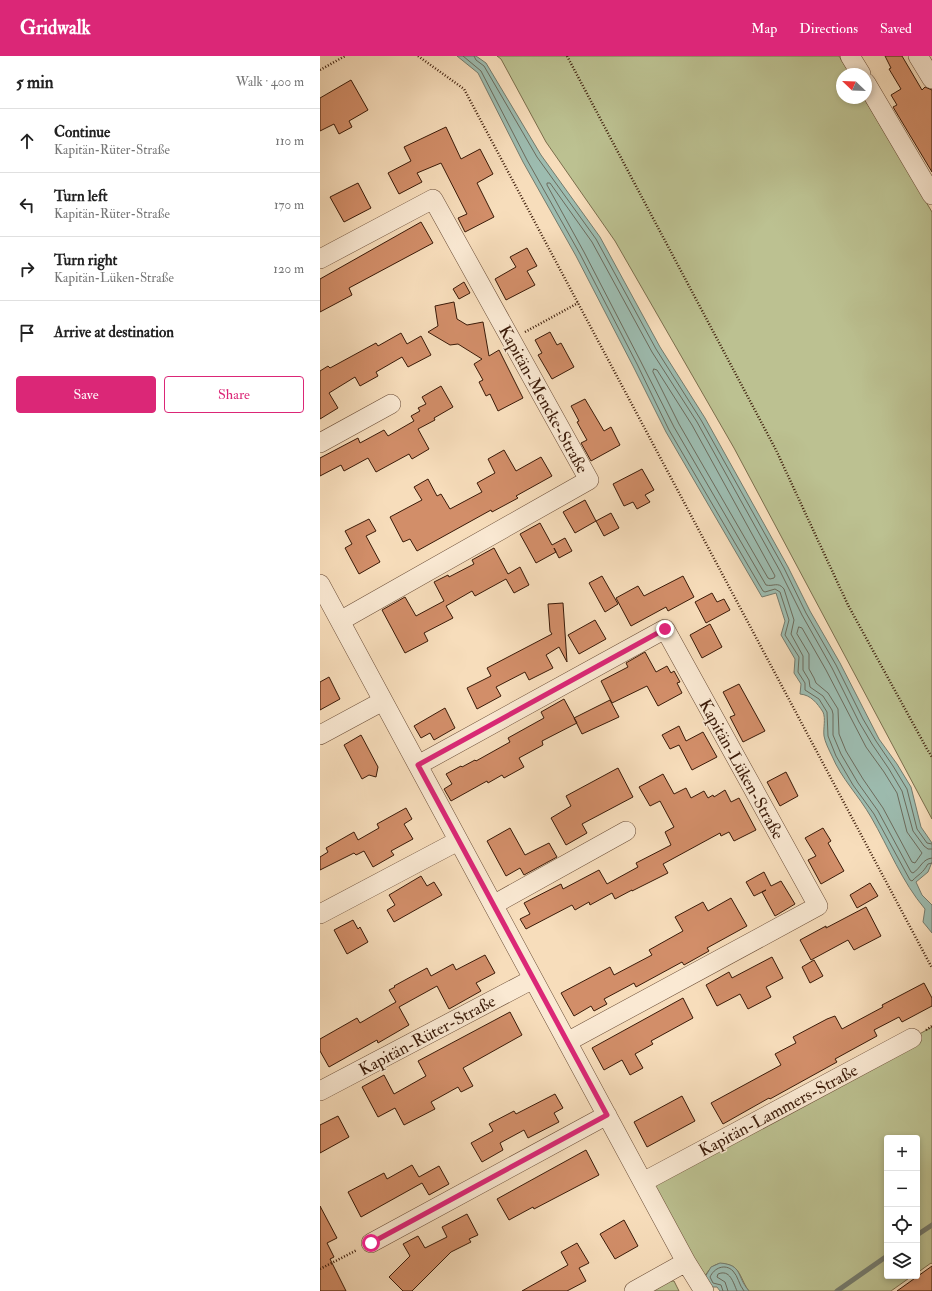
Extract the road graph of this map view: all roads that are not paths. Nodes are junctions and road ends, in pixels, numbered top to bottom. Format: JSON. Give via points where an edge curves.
{"nodes":[{"id":1,"x":850,"y":56,"type":"edge"},
{"id":2,"x":918,"y":56,"type":"edge"},
{"id":3,"x":857,"y":68,"type":"edge"},
{"id":4,"x":932,"y":79,"type":"edge"},
{"id":5,"x":872,"y":93,"type":"edge"},
{"id":6,"x":932,"y":195,"type":"edge"},
{"id":7,"x":320,"y":258,"type":"edge"},
{"id":8,"x":390,"y":404,"type":"dead end"},
{"id":9,"x":320,"y":443,"type":"edge"},
{"id":10,"x":320,"y":584,"type":"edge"},
{"id":11,"x":340,"y":621,"type":"junction"},
{"id":12,"x":383,"y":701,"type":"junction"},
{"id":13,"x":320,"y":735,"type":"edge"},
{"id":14,"x":418,"y":765,"type":"junction"},
{"id":15,"x":626,"y":831,"type":"dead end"},
{"id":16,"x":458,"y":841,"type":"junction"},
{"id":17,"x":493,"y":905,"type":"junction"},
{"id":18,"x":320,"y":914,"type":"edge"},
{"id":19,"x":533,"y":979,"type":"junction"},
{"id":20,"x":912,"y":1038,"type":"dead end"},
{"id":21,"x":567,"y":1042,"type":"junction"},
{"id":22,"x":320,"y":1091,"type":"edge"},
{"id":23,"x":607,"y":1115,"type":"junction"},
{"id":24,"x":643,"y":1182,"type":"junction"},
{"id":25,"x":371,"y":1243,"type":"road end"},
{"id":26,"x":686,"y":1262,"type":"junction"},
{"id":27,"x":634,"y":1291,"type":"edge"},
{"id":28,"x":704,"y":1291,"type":"edge"}],
"edges":[{"from":1,"to":3,"type":"street"},
{"from":2,"to":4,"type":"street"},
{"from":5,"to":6,"type":"street"},
{"from":7,"to":11,"type":"street","name":"Kapitän-Mencke-Straße","via":[[433,199],[589,480]]},
{"from":8,"to":9,"type":"street"},
{"from":10,"to":11,"type":"street"},
{"from":11,"to":12,"type":"street"},
{"from":12,"to":13,"type":"street"},
{"from":12,"to":14,"type":"street"},
{"from":14,"to":16,"type":"street"},
{"from":14,"to":21,"type":"street","name":"Kapitän-Lüken-Straße","via":[[665,629],[818,906]]},
{"from":15,"to":17,"type":"street"},
{"from":16,"to":17,"type":"street"},
{"from":16,"to":18,"type":"street"},
{"from":17,"to":19,"type":"street"},
{"from":19,"to":21,"type":"street"},
{"from":19,"to":22,"type":"street","name":"Kapitän-Rüter-Straße"},
{"from":20,"to":24,"type":"street","name":"Kapitän-Lammers-Straße"},
{"from":21,"to":23,"type":"street"},
{"from":23,"to":24,"type":"street"},
{"from":23,"to":25,"type":"street"},
{"from":24,"to":26,"type":"street"},
{"from":26,"to":27,"type":"street"},
{"from":26,"to":28,"type":"street"}]}
